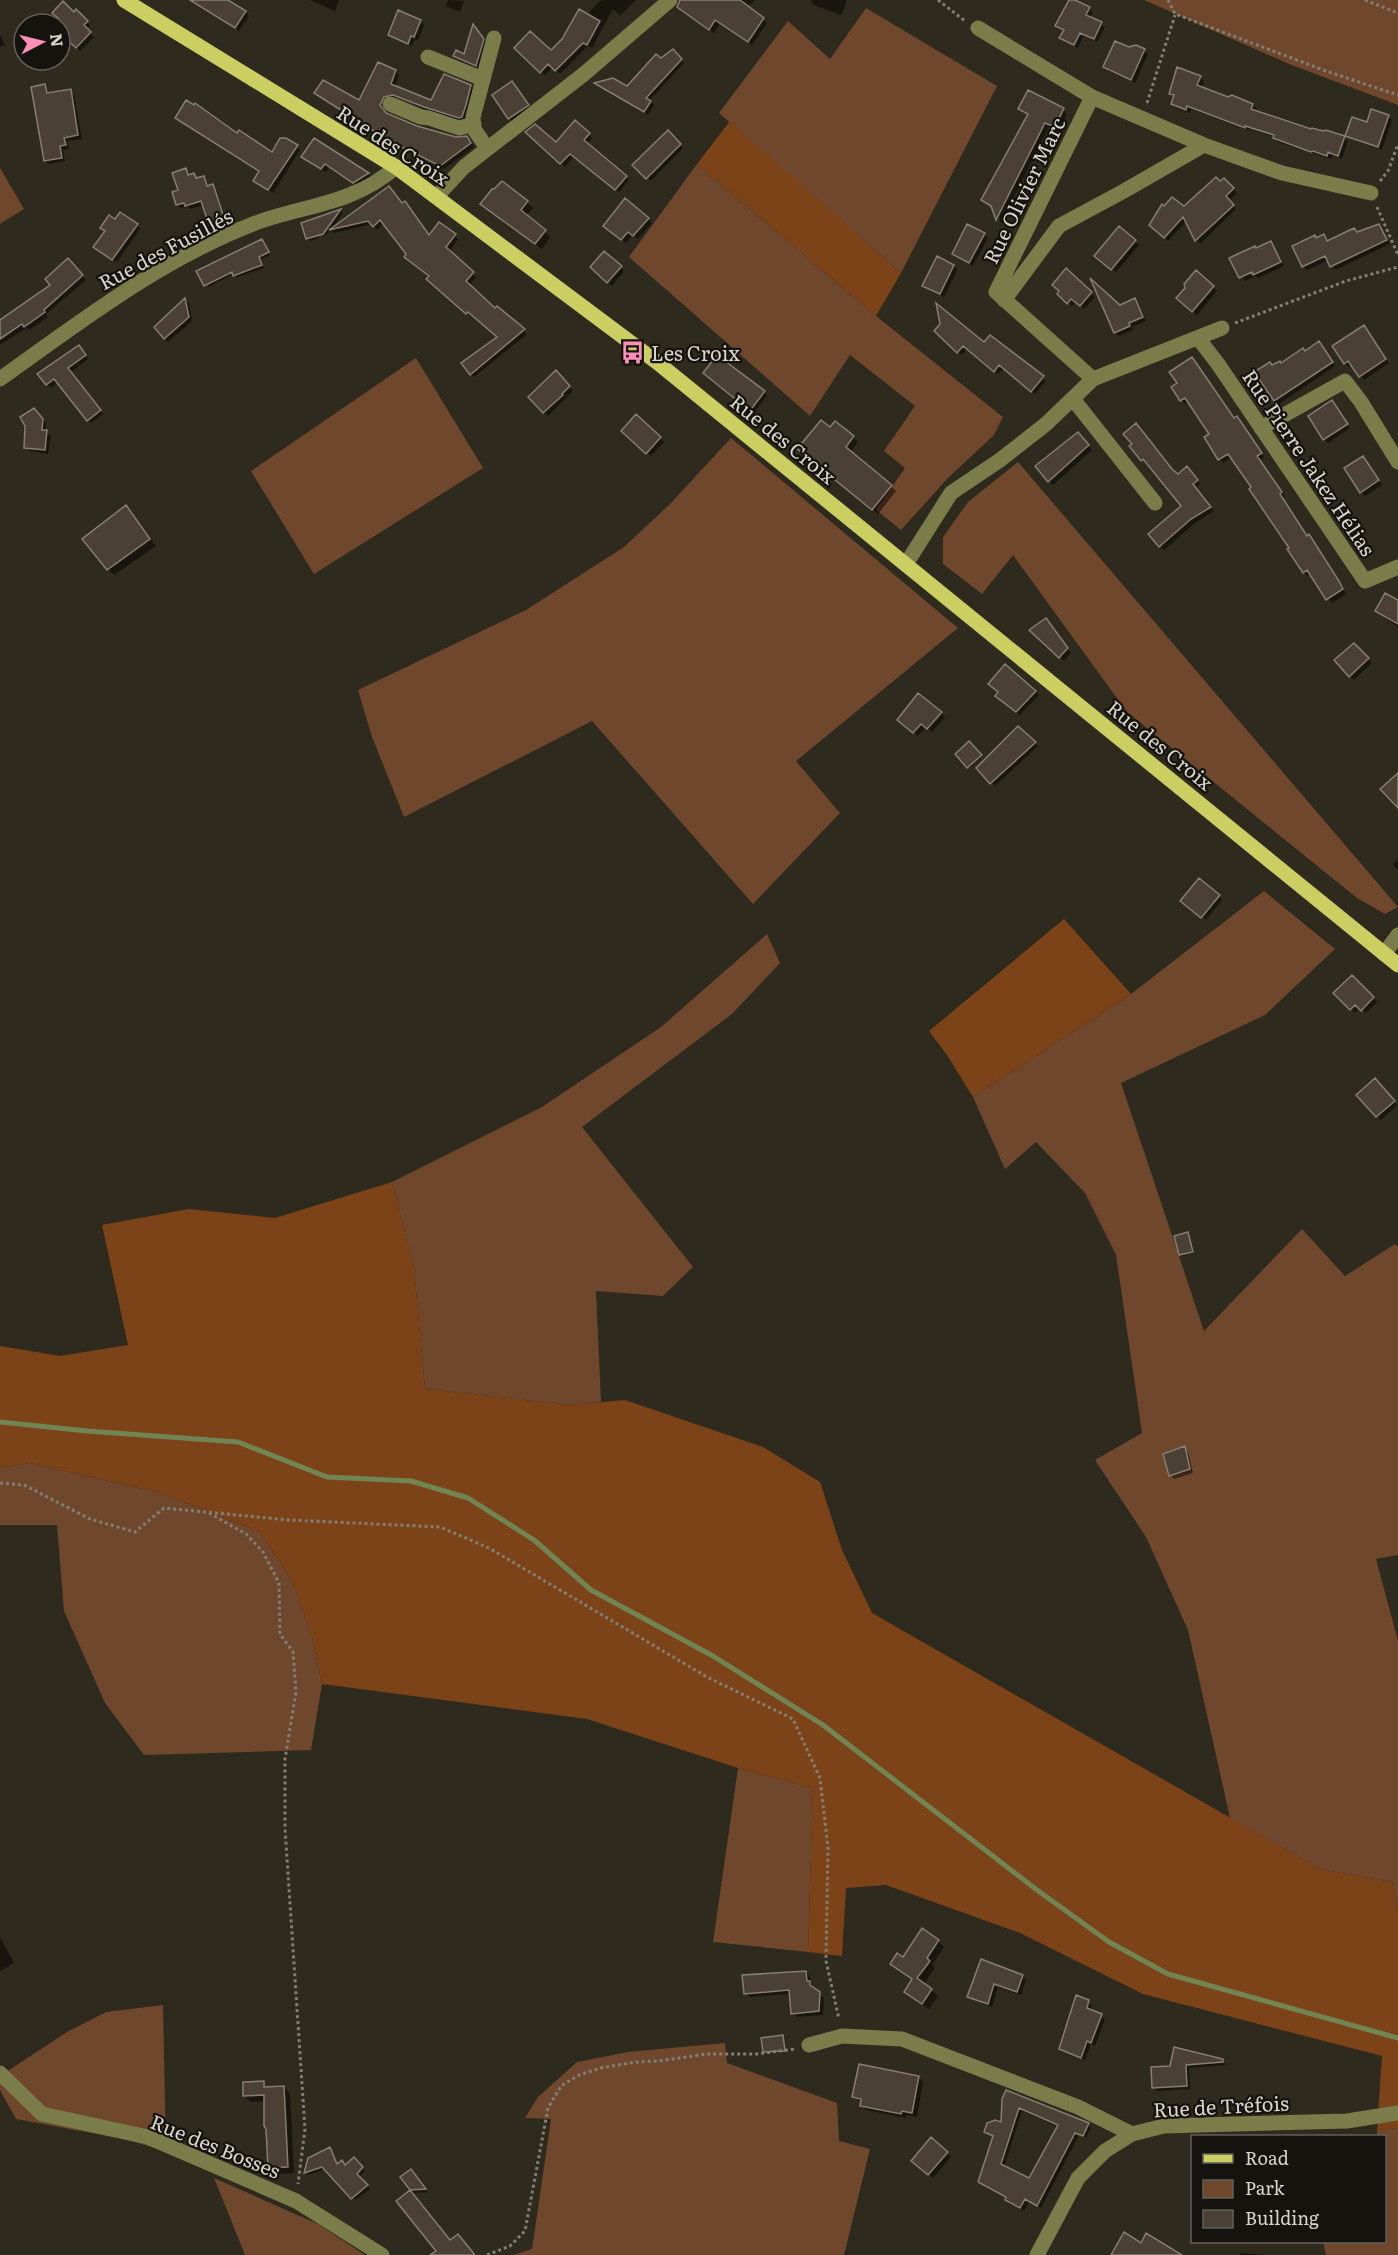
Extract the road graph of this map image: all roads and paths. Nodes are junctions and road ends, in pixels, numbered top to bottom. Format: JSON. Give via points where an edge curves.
{"nodes":[{"id":1,"x":124,"y":0,"type":"edge"},
{"id":2,"x":670,"y":0,"type":"edge"},
{"id":3,"x":938,"y":0,"type":"edge"},
{"id":4,"x":1168,"y":0,"type":"edge"},
{"id":5,"x":1365,"y":0,"type":"edge"},
{"id":6,"x":1398,"y":13,"type":"edge"},
{"id":7,"x":1175,"y":14,"type":"junction"},
{"id":8,"x":978,"y":28,"type":"joint"},
{"id":9,"x":494,"y":38,"type":"dead end"},
{"id":10,"x":428,"y":57,"type":"dead end"},
{"id":11,"x":483,"y":80,"type":"junction"},
{"id":12,"x":1398,"y":95,"type":"edge"},
{"id":13,"x":1092,"y":97,"type":"junction"},
{"id":14,"x":390,"y":104,"type":"dead end"},
{"id":15,"x":1142,"y":118,"type":"junction"},
{"id":16,"x":474,"y":124,"type":"junction"},
{"id":17,"x":1398,"y":144,"type":"edge"},
{"id":18,"x":1204,"y":145,"type":"junction"},
{"id":19,"x":487,"y":148,"type":"junction"},
{"id":20,"x":396,"y":167,"type":"junction"},
{"id":21,"x":1371,"y":193,"type":"junction"},
{"id":22,"x":437,"y":196,"type":"junction"},
{"id":23,"x":1036,"y":212,"type":"junction"},
{"id":24,"x":1059,"y":226,"type":"junction"},
{"id":25,"x":1398,"y":255,"type":"edge"},
{"id":26,"x":1398,"y":267,"type":"edge"},
{"id":27,"x":1000,"y":296,"type":"junction"},
{"id":28,"x":1222,"y":328,"type":"joint"},
{"id":29,"x":1198,"y":338,"type":"junction"},
{"id":30,"x":0,"y":379,"type":"edge"},
{"id":31,"x":1093,"y":380,"type":"junction"},
{"id":32,"x":1073,"y":399,"type":"junction"},
{"id":33,"x":1261,"y":428,"type":"junction"},
{"id":34,"x":1398,"y":462,"type":"edge"},
{"id":35,"x":1155,"y":503,"type":"dead end"},
{"id":36,"x":906,"y":564,"type":"junction"},
{"id":37,"x":1398,"y":567,"type":"edge"},
{"id":38,"x":1398,"y":935,"type":"edge"},
{"id":39,"x":1384,"y":954,"type":"junction"},
{"id":40,"x":1398,"y":965,"type":"edge"},
{"id":41,"x":0,"y":1483,"type":"edge"},
{"id":42,"x":208,"y":1512,"type":"junction"},
{"id":43,"x":842,"y":2036,"type":"junction"},
{"id":44,"x":809,"y":2045,"type":"joint"},
{"id":45,"x":0,"y":2073,"type":"edge"},
{"id":46,"x":1398,"y":2113,"type":"edge"},
{"id":47,"x":1132,"y":2134,"type":"junction"},
{"id":48,"x":296,"y":2201,"type":"junction"},
{"id":49,"x":381,"y":2255,"type":"edge"},
{"id":50,"x":487,"y":2255,"type":"edge"},
{"id":51,"x":1037,"y":2255,"type":"edge"}],
"edges":[{"from":1,"to":20,"type":"main road","name":"Rue des Croix"},
{"from":2,"to":19,"type":"street","via":[[584,74]]},
{"from":3,"to":8,"type":"path"},
{"from":4,"to":7,"type":"path"},
{"from":5,"to":6,"type":"path"},
{"from":7,"to":12,"type":"path"},
{"from":7,"to":15,"type":"path"},
{"from":8,"to":13,"type":"street"},
{"from":9,"to":11,"type":"street"},
{"from":10,"to":11,"type":"street"},
{"from":11,"to":16,"type":"street"},
{"from":13,"to":15,"type":"street"},
{"from":13,"to":23,"type":"street","name":"Rue Olivier Marc"},
{"from":14,"to":16,"type":"street","via":[[459,128]]},
{"from":15,"to":18,"type":"street"},
{"from":16,"to":19,"type":"street"},
{"from":17,"to":21,"type":"path","via":[[1388,171]]},
{"from":18,"to":21,"type":"street","via":[[1282,173]]},
{"from":18,"to":24,"type":"street","name":"Rue Olivier Marc"},
{"from":19,"to":22,"type":"street"},
{"from":20,"to":22,"type":"main road","name":"Rue des Croix"},
{"from":20,"to":30,"type":"street","name":"Rue des Fusillés","via":[[379,182],[332,203],[254,224],[187,256],[102,306]]},
{"from":21,"to":25,"type":"path"},
{"from":22,"to":36,"type":"main road","name":"Rue des Croix","via":[[658,363]]},
{"from":23,"to":24,"type":"street"},
{"from":23,"to":27,"type":"street","name":"Rue Olivier Marc"},
{"from":24,"to":27,"type":"street","name":"Rue Olivier Marc"},
{"from":26,"to":28,"type":"path","via":[[1346,281]]},
{"from":27,"to":31,"type":"street"},
{"from":28,"to":29,"type":"street"},
{"from":29,"to":31,"type":"street"},
{"from":29,"to":33,"type":"street","name":"Rue Pierre Jakez Hélias"},
{"from":31,"to":32,"type":"street"},
{"from":32,"to":35,"type":"street"},
{"from":32,"to":36,"type":"street","via":[[1009,453],[951,493]]},
{"from":33,"to":34,"type":"street","via":[[1345,381]]},
{"from":33,"to":37,"type":"street","name":"Rue Pierre Jakez Hélias","via":[[1365,580]]},
{"from":36,"to":39,"type":"main road","name":"Rue des Croix"},
{"from":38,"to":39,"type":"street"},
{"from":39,"to":40,"type":"main road","name":"Rue des Croix"},
{"from":41,"to":42,"type":"path","via":[[24,1485],[90,1519],[135,1532],[164,1508]]},
{"from":42,"to":43,"type":"path","via":[[440,1527],[489,1548],[707,1677],[793,1719],[820,1778],[828,1848],[826,1961]]},
{"from":42,"to":48,"type":"path","via":[[246,1534],[264,1552],[279,1583],[280,1634],[293,1652],[296,1692],[285,1759],[285,1828],[305,2129]]},
{"from":43,"to":44,"type":"street"},
{"from":43,"to":47,"type":"street","via":[[902,2039],[1078,2107]]},
{"from":44,"to":50,"type":"path","via":[[785,2052],[706,2054],[624,2064],[579,2075],[561,2086],[548,2108],[525,2231],[510,2246]]},
{"from":45,"to":48,"type":"street","name":"Rue des Bosses","via":[[42,2115],[148,2137]]},
{"from":46,"to":47,"type":"street","name":"Rue de Tréfois","via":[[1347,2121],[1164,2126]]},
{"from":47,"to":51,"type":"street","name":"Rue de Tréfois","via":[[1105,2151],[1078,2178]]},
{"from":48,"to":49,"type":"street","name":"Rue des Bosses"}]}
